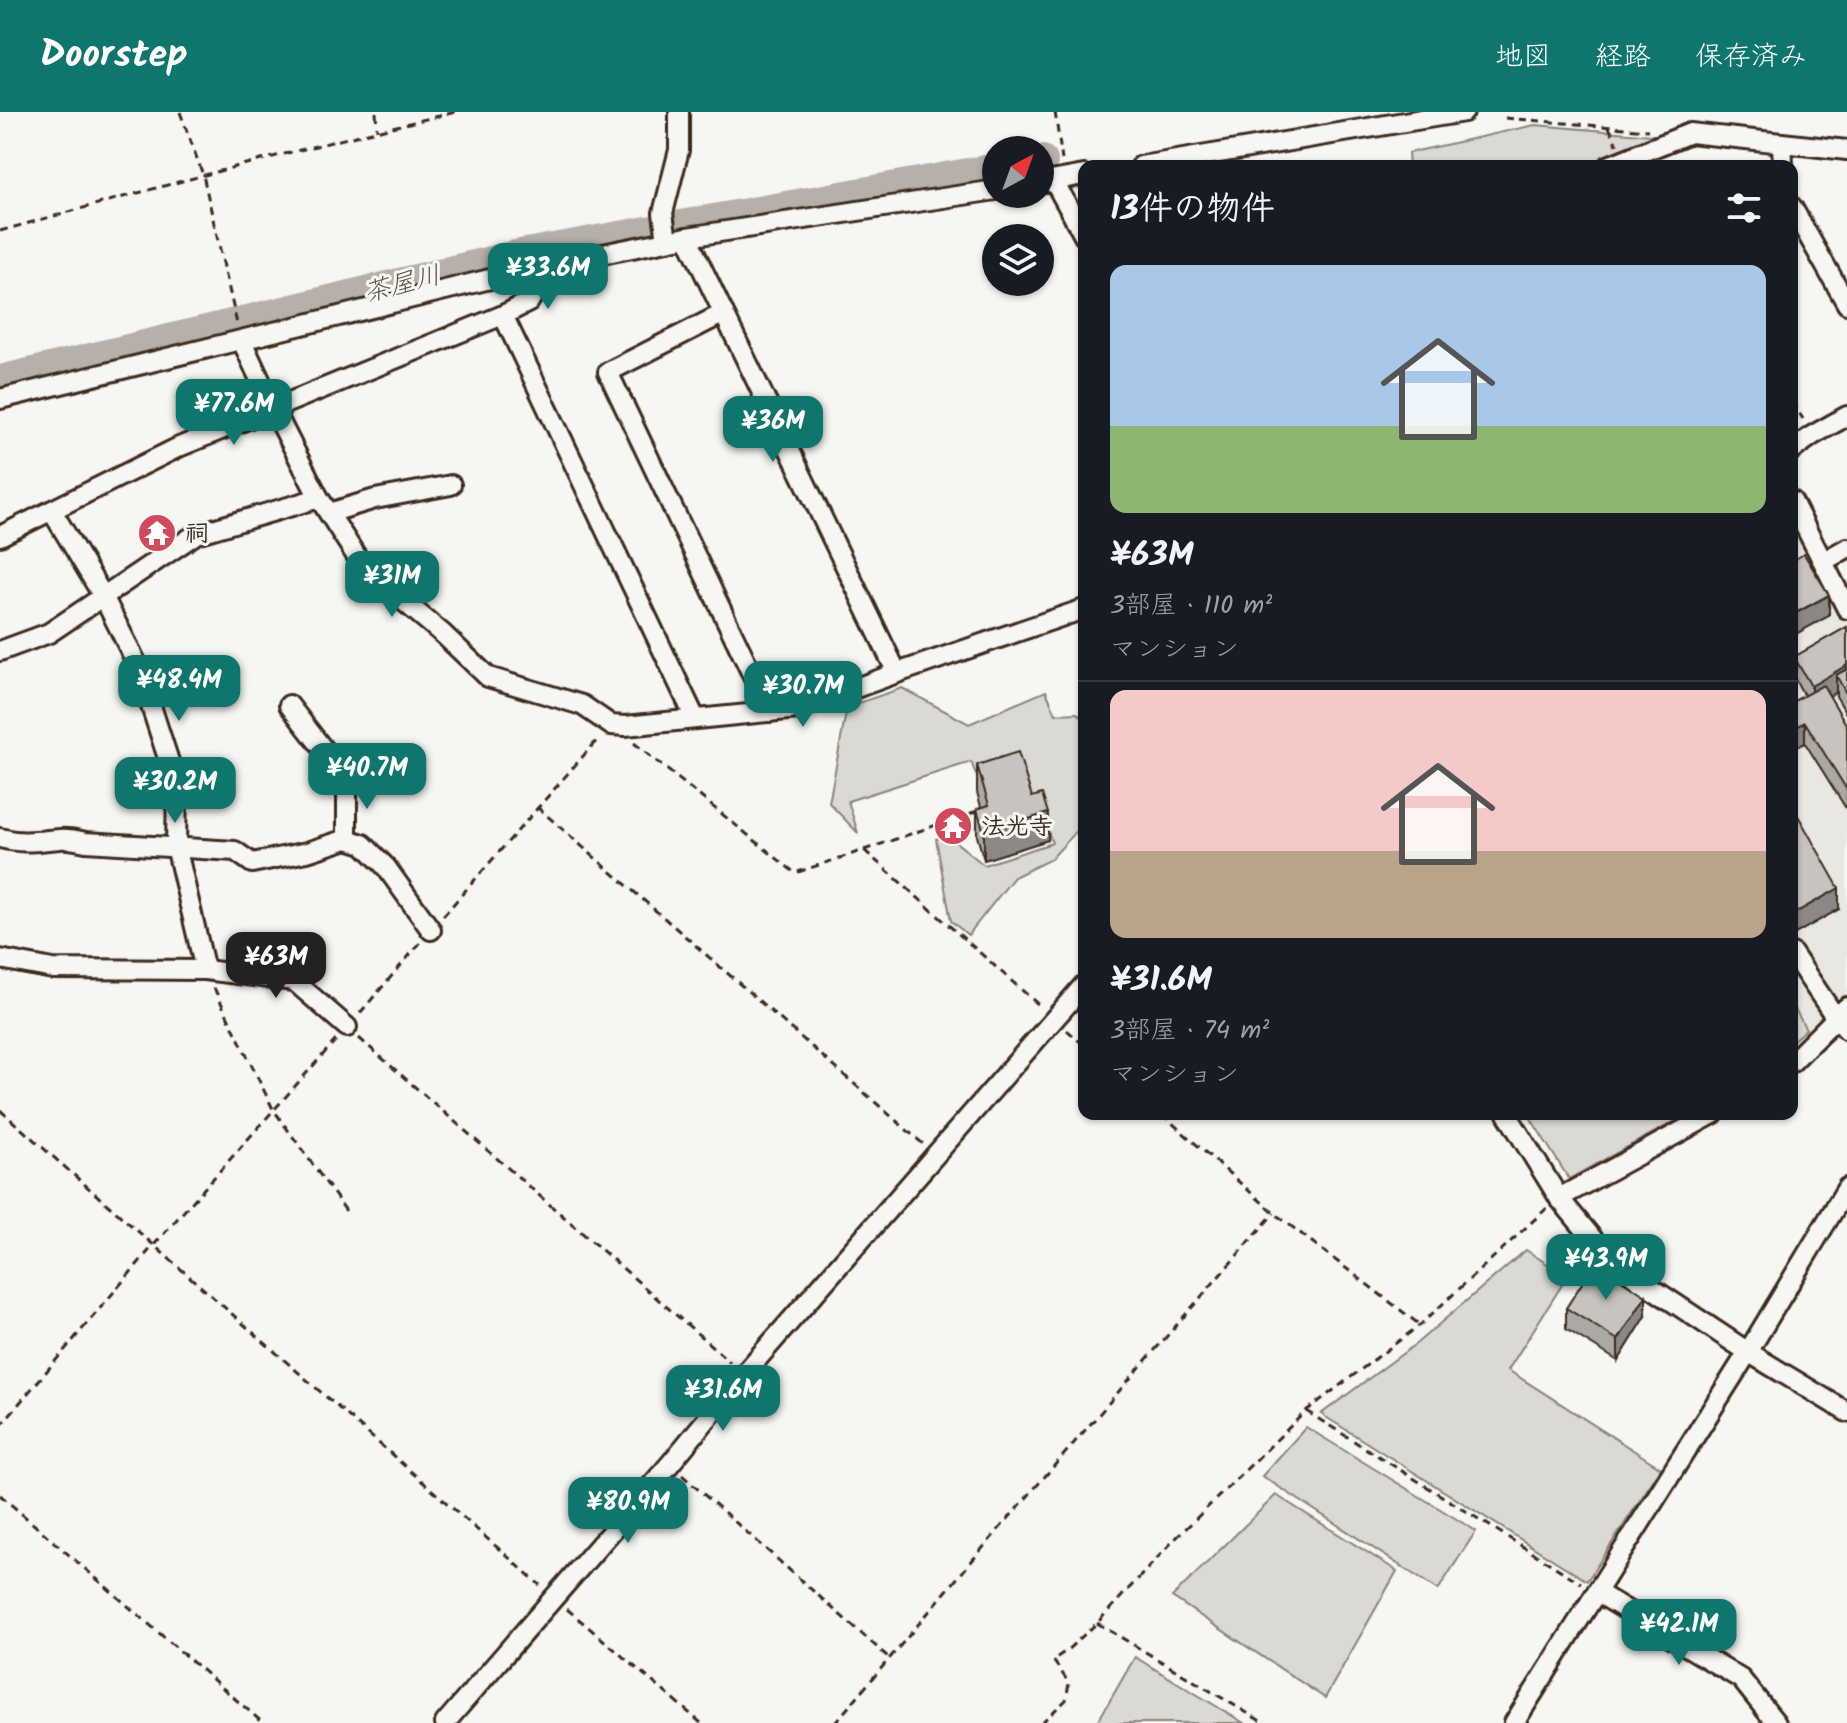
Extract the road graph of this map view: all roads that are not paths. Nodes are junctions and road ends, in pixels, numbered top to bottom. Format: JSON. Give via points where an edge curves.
{"nodes":[{"id":1,"x":679,"y":112,"type":"edge"},
{"id":2,"x":1464,"y":112,"type":"edge"},
{"id":3,"x":1782,"y":144,"type":"junction"},
{"id":4,"x":1847,"y":150,"type":"edge"},
{"id":5,"x":1647,"y":159,"type":"edge"},
{"id":6,"x":1177,"y":160,"type":"edge"},
{"id":7,"x":1783,"y":160,"type":"edge"},
{"id":8,"x":1061,"y":180,"type":"edge"},
{"id":9,"x":982,"y":192,"type":"edge"},
{"id":10,"x":1798,"y":218,"type":"edge"},
{"id":11,"x":1078,"y":221,"type":"edge"},
{"id":12,"x":665,"y":230,"type":"junction"},
{"id":13,"x":687,"y":237,"type":"junction"},
{"id":14,"x":547,"y":265,"type":"junction"},
{"id":15,"x":1847,"y":304,"type":"edge"},
{"id":16,"x":724,"y":313,"type":"junction"},
{"id":17,"x":503,"y":315,"type":"junction"},
{"id":18,"x":242,"y":341,"type":"junction"},
{"id":19,"x":0,"y":399,"type":"edge"},
{"id":20,"x":273,"y":408,"type":"junction"},
{"id":21,"x":1847,"y":416,"type":"edge"},
{"id":22,"x":1798,"y":446,"type":"edge"},
{"id":23,"x":451,"y":485,"type":"dead end"},
{"id":24,"x":324,"y":506,"type":"junction"},
{"id":25,"x":52,"y":511,"type":"junction"},
{"id":26,"x":1798,"y":512,"type":"edge"},
{"id":27,"x":0,"y":536,"type":"edge"},
{"id":28,"x":1847,"y":548,"type":"edge"},
{"id":29,"x":1824,"y":561,"type":"junction"},
{"id":30,"x":103,"y":596,"type":"junction"},
{"id":31,"x":1847,"y":609,"type":"edge"},
{"id":32,"x":1078,"y":611,"type":"edge"},
{"id":33,"x":0,"y":651,"type":"edge"},
{"id":34,"x":897,"y":673,"type":"junction"},
{"id":35,"x":289,"y":705,"type":"dead end"},
{"id":36,"x":770,"y":712,"type":"junction"},
{"id":37,"x":695,"y":718,"type":"junction"},
{"id":38,"x":0,"y":838,"type":"edge"},
{"id":39,"x":347,"y":839,"type":"junction"},
{"id":40,"x":176,"y":846,"type":"junction"},
{"id":41,"x":431,"y":930,"type":"road end"},
{"id":42,"x":0,"y":959,"type":"edge"},
{"id":43,"x":1798,"y":961,"type":"edge"},
{"id":44,"x":205,"y":970,"type":"junction"},
{"id":45,"x":1078,"y":992,"type":"edge"},
{"id":46,"x":1843,"y":1018,"type":"edge"},
{"id":47,"x":347,"y":1027,"type":"road end"},
{"id":48,"x":1798,"y":1057,"type":"edge"},
{"id":49,"x":1511,"y":1120,"type":"edge"},
{"id":50,"x":1702,"y":1120,"type":"edge"},
{"id":51,"x":1847,"y":1188,"type":"edge"},
{"id":52,"x":1559,"y":1198,"type":"junction"},
{"id":53,"x":1748,"y":1352,"type":"junction"},
{"id":54,"x":1847,"y":1412,"type":"edge"},
{"id":55,"x":1598,"y":1593,"type":"junction"},
{"id":56,"x":445,"y":1723,"type":"edge"},
{"id":57,"x":1514,"y":1723,"type":"edge"},
{"id":58,"x":1776,"y":1723,"type":"edge"}],
"edges":[{"from":1,"to":12,"type":"street","via":[[679,150],[663,213]]},
{"from":2,"to":6,"type":"street"},
{"from":3,"to":4,"type":"street"},
{"from":3,"to":5,"type":"street","via":[[1690,133]]},
{"from":3,"to":7,"type":"street"},
{"from":8,"to":11,"type":"street"},
{"from":9,"to":13,"type":"street"},
{"from":10,"to":15,"type":"street"},
{"from":12,"to":13,"type":"street"},
{"from":12,"to":14,"type":"street"},
{"from":13,"to":16,"type":"street"},
{"from":14,"to":17,"type":"street","via":[[529,302]]},
{"from":14,"to":18,"type":"street"},
{"from":16,"to":34,"type":"street"},
{"from":16,"to":36,"type":"street","via":[[608,372]]},
{"from":17,"to":20,"type":"street"},
{"from":17,"to":37,"type":"street"},
{"from":18,"to":19,"type":"street"},
{"from":18,"to":20,"type":"street"},
{"from":20,"to":24,"type":"street"},
{"from":20,"to":25,"type":"street","via":[[179,447]]},
{"from":21,"to":22,"type":"street"},
{"from":23,"to":24,"type":"street"},
{"from":24,"to":30,"type":"street","via":[[196,534]]},
{"from":24,"to":37,"type":"street","via":[[364,568],[488,677],[582,705],[611,725]]},
{"from":25,"to":27,"type":"street"},
{"from":25,"to":30,"type":"street"},
{"from":26,"to":29,"type":"street"},
{"from":28,"to":29,"type":"street"},
{"from":29,"to":31,"type":"street"},
{"from":30,"to":33,"type":"street","via":[[49,633]]},
{"from":30,"to":40,"type":"street","via":[[138,666],[177,786]]},
{"from":32,"to":34,"type":"street"},
{"from":34,"to":36,"type":"street","via":[[798,709]]},
{"from":35,"to":39,"type":"street","via":[[341,772],[347,787]]},
{"from":36,"to":37,"type":"street"},
{"from":38,"to":40,"type":"street"},
{"from":39,"to":40,"type":"street","via":[[252,863],[235,851]]},
{"from":39,"to":41,"type":"street","via":[[363,844],[386,867]]},
{"from":40,"to":44,"type":"street"},
{"from":42,"to":44,"type":"street","via":[[53,969]]},
{"from":43,"to":46,"type":"street"},
{"from":44,"to":47,"type":"street","via":[[294,981]]},
{"from":45,"to":56,"type":"street"},
{"from":46,"to":48,"type":"street"},
{"from":49,"to":52,"type":"street"},
{"from":50,"to":52,"type":"street"},
{"from":51,"to":53,"type":"street"},
{"from":52,"to":53,"type":"street","via":[[1602,1250]]},
{"from":53,"to":54,"type":"street"},
{"from":53,"to":55,"type":"street"},
{"from":55,"to":57,"type":"street"},
{"from":55,"to":58,"type":"street","via":[[1741,1679]]}]}
